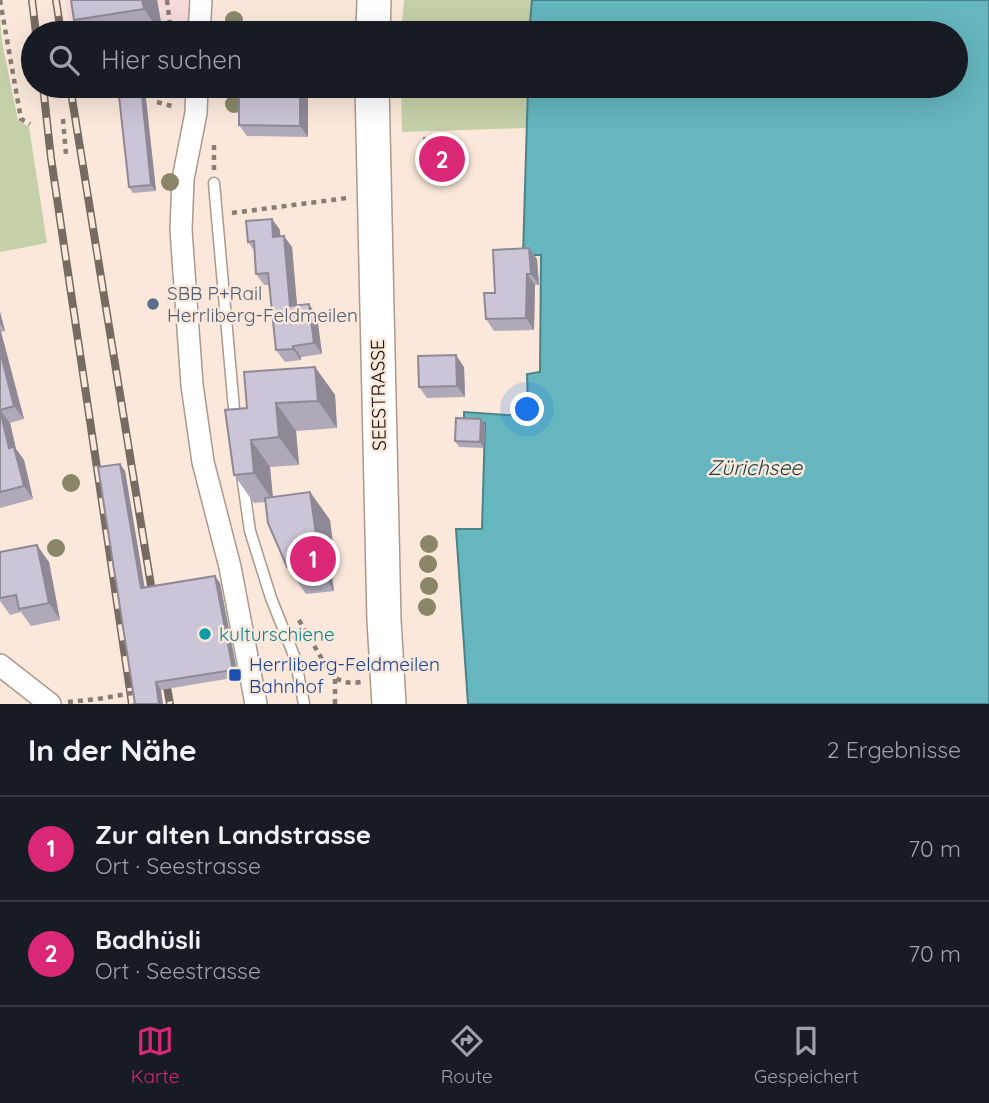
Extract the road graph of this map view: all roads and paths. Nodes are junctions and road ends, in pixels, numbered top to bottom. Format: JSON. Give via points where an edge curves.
{"nodes":[{"id":1,"x":0,"y":0,"type":"edge"},
{"id":2,"x":167,"y":0,"type":"edge"},
{"id":3,"x":201,"y":0,"type":"edge"},
{"id":4,"x":374,"y":0,"type":"edge"},
{"id":5,"x":170,"y":21,"type":"edge"},
{"id":6,"x":200,"y":21,"type":"edge"},
{"id":7,"x":373,"y":21,"type":"edge"},
{"id":8,"x":197,"y":98,"type":"edge"},
{"id":9,"x":372,"y":98,"type":"edge"},
{"id":10,"x":156,"y":102,"type":"dead end"},
{"id":11,"x":176,"y":107,"type":"dead end"},
{"id":12,"x":62,"y":119,"type":"dead end"},
{"id":13,"x":30,"y":124,"type":"dead end"},
{"id":14,"x":66,"y":155,"type":"dead end"},
{"id":15,"x":214,"y":183,"type":"dead end"},
{"id":16,"x":348,"y":191,"type":"dead end"},
{"id":17,"x":217,"y":214,"type":"junction"},
{"id":18,"x":236,"y":437,"type":"edge"},
{"id":19,"x":240,"y":464,"type":"edge"},
{"id":20,"x":271,"y":598,"type":"junction"},
{"id":21,"x":0,"y":665,"type":"edge"},
{"id":22,"x":335,"y":678,"type":"junction"},
{"id":23,"x":149,"y":690,"type":"edge"},
{"id":24,"x":379,"y":692,"type":"edge"},
{"id":25,"x":59,"y":703,"type":"edge"},
{"id":26,"x":256,"y":704,"type":"edge"},
{"id":27,"x":304,"y":704,"type":"edge"},
{"id":28,"x":335,"y":704,"type":"edge"}],
"edges":[{"from":1,"to":13,"type":"path","via":[[22,119]]},
{"from":2,"to":5,"type":"path"},
{"from":3,"to":6,"type":"street"},
{"from":4,"to":7,"type":"main road"},
{"from":8,"to":26,"type":"street","via":[[183,178],[181,230],[192,385],[203,462],[230,567]]},
{"from":9,"to":24,"type":"main road","name":"SEESTRASSE","via":[[384,620]]},
{"from":10,"to":11,"type":"path"},
{"from":12,"to":14,"type":"path"},
{"from":15,"to":17,"type":"lane"},
{"from":16,"to":17,"type":"path","via":[[347,200]]},
{"from":17,"to":18,"type":"lane"},
{"from":19,"to":20,"type":"lane","via":[[250,531]]},
{"from":20,"to":22,"type":"path","via":[[304,627]]},
{"from":20,"to":27,"type":"lane","via":[[295,658]]},
{"from":21,"to":25,"type":"street"},
{"from":22,"to":24,"type":"path"},
{"from":22,"to":28,"type":"path"},
{"from":23,"to":25,"type":"path","bridge":true}]}
